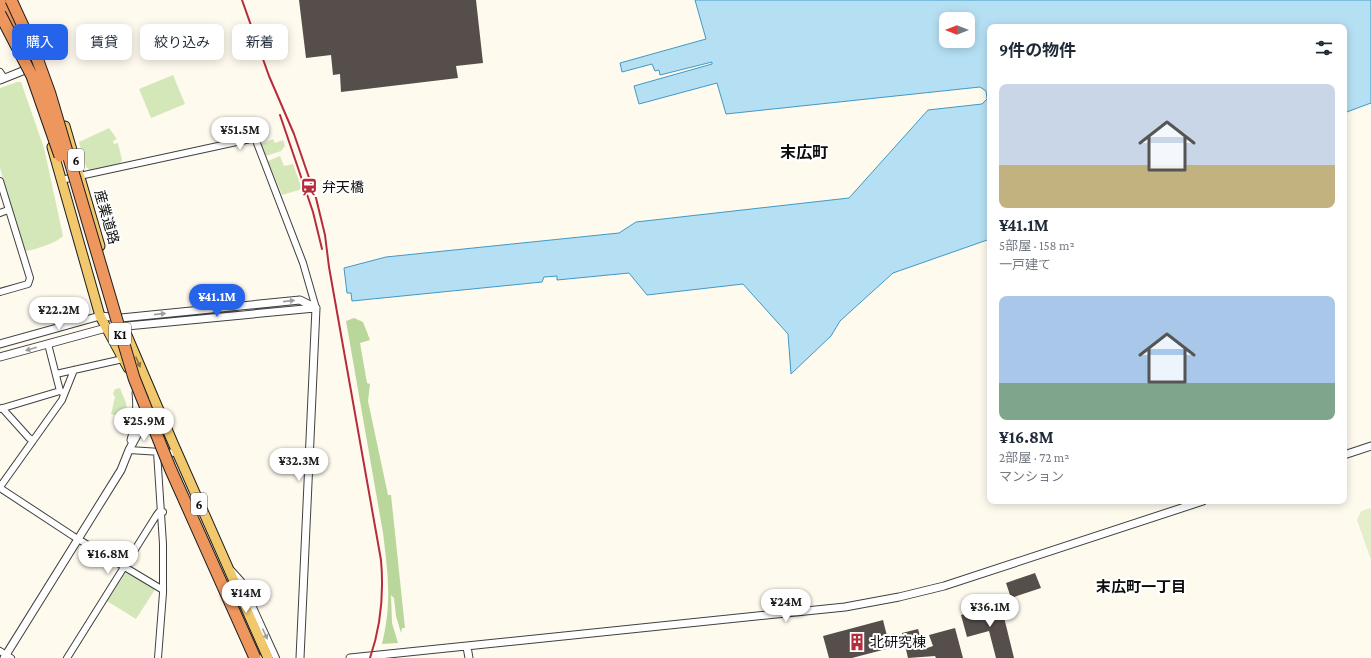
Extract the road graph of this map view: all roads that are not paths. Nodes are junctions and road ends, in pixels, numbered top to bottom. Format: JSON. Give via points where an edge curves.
{"nodes":[{"id":1,"x":8,"y":0,"type":"edge"},
{"id":2,"x":12,"y":0,"type":"edge"},
{"id":3,"x":0,"y":2,"type":"edge"},
{"id":4,"x":19,"y":12,"type":"junction"},
{"id":5,"x":0,"y":14,"type":"edge"},
{"id":6,"x":0,"y":23,"type":"edge"},
{"id":7,"x":25,"y":70,"type":"junction"},
{"id":8,"x":1,"y":76,"type":"edge"},
{"id":9,"x":42,"y":109,"type":"junction"},
{"id":10,"x":81,"y":176,"type":"junction"},
{"id":11,"x":61,"y":180,"type":"junction"},
{"id":12,"x":0,"y":181,"type":"edge"},
{"id":13,"x":8,"y":210,"type":"junction"},
{"id":14,"x":0,"y":213,"type":"edge"},
{"id":15,"x":0,"y":292,"type":"edge"},
{"id":16,"x":316,"y":308,"type":"junction"},
{"id":17,"x":100,"y":316,"type":"junction"},
{"id":18,"x":122,"y":322,"type":"junction"},
{"id":19,"x":106,"y":328,"type":"junction"},
{"id":20,"x":0,"y":344,"type":"edge"},
{"id":21,"x":48,"y":344,"type":"junction"},
{"id":22,"x":0,"y":357,"type":"edge"},
{"id":23,"x":123,"y":359,"type":"junction"},
{"id":24,"x":74,"y":370,"type":"junction"},
{"id":25,"x":56,"y":374,"type":"junction"},
{"id":26,"x":135,"y":382,"type":"junction"},
{"id":27,"x":63,"y":392,"type":"junction"},
{"id":28,"x":153,"y":396,"type":"junction"},
{"id":29,"x":1,"y":409,"type":"edge"},
{"id":30,"x":150,"y":411,"type":"junction"},
{"id":31,"x":33,"y":440,"type":"junction"},
{"id":32,"x":173,"y":443,"type":"junction"},
{"id":33,"x":1371,"y":446,"type":"edge"},
{"id":34,"x":129,"y":450,"type":"junction"},
{"id":35,"x":157,"y":452,"type":"junction"},
{"id":36,"x":177,"y":453,"type":"junction"},
{"id":37,"x":1347,"y":454,"type":"edge"},
{"id":38,"x":0,"y":488,"type":"edge"},
{"id":39,"x":1194,"y":504,"type":"edge"},
{"id":40,"x":163,"y":512,"type":"junction"},
{"id":41,"x":79,"y":538,"type":"junction"},
{"id":42,"x":226,"y":564,"type":"junction"},
{"id":43,"x":124,"y":567,"type":"junction"},
{"id":44,"x":163,"y":590,"type":"junction"},
{"id":45,"x":467,"y":647,"type":"junction"},
{"id":46,"x":5,"y":656,"type":"edge"},
{"id":47,"x":67,"y":658,"type":"edge"},
{"id":48,"x":158,"y":658,"type":"edge"},
{"id":49,"x":247,"y":658,"type":"edge"},
{"id":50,"x":255,"y":658,"type":"edge"},
{"id":51,"x":268,"y":658,"type":"edge"},
{"id":52,"x":276,"y":658,"type":"edge"},
{"id":53,"x":300,"y":658,"type":"edge"},
{"id":54,"x":350,"y":658,"type":"edge"},
{"id":55,"x":469,"y":658,"type":"edge"}],
"edges":[{"from":1,"to":4,"type":"highway"},
{"from":2,"to":4,"type":"main road","name":"産業道路","number":"6"},
{"from":2,"to":50,"type":"highway","number":"K1","bridge":true,"via":[[50,94],[134,378],[170,468]]},
{"from":3,"to":9,"type":"highway","via":[[30,63]]},
{"from":4,"to":10,"type":"main road","name":"産業道路","number":"6","via":[[45,64]]},
{"from":5,"to":49,"type":"highway","number":"K1","bridge":true,"via":[[32,76],[49,119],[111,332],[139,412]]},
{"from":6,"to":7,"type":"main road","name":"産業道路","number":"6"},
{"from":7,"to":8,"type":"street"},
{"from":7,"to":9,"type":"main road","name":"産業道路","number":"6"},
{"from":9,"to":11,"type":"main road","name":"産業道路","number":"6"},
{"from":10,"to":11,"type":"street"},
{"from":10,"to":16,"type":"street","via":[[255,138],[303,263]]},
{"from":10,"to":18,"type":"main road","name":"産業道路","number":"6"},
{"from":11,"to":17,"type":"main road","name":"産業道路","number":"6"},
{"from":12,"to":13,"type":"street"},
{"from":13,"to":14,"type":"street"},
{"from":13,"to":15,"type":"street","via":[[30,278],[28,284]]},
{"from":16,"to":18,"type":"street"},
{"from":16,"to":53,"type":"street"},
{"from":17,"to":18,"type":"street"},
{"from":17,"to":19,"type":"main road","name":"産業道路","number":"6"},
{"from":17,"to":20,"type":"street"},
{"from":18,"to":19,"type":"street"},
{"from":18,"to":28,"type":"main road","name":"産業道路","number":"6","one_way":true},
{"from":19,"to":21,"type":"street"},
{"from":19,"to":23,"type":"main road","name":"産業道路","number":"6"},
{"from":21,"to":22,"type":"street","one_way":true},
{"from":21,"to":25,"type":"street"},
{"from":23,"to":24,"type":"street"},
{"from":23,"to":26,"type":"main road","name":"産業道路","number":"6"},
{"from":24,"to":25,"type":"street"},
{"from":24,"to":27,"type":"street"},
{"from":25,"to":27,"type":"street"},
{"from":26,"to":30,"type":"main road","name":"産業道路","number":"6"},
{"from":26,"to":34,"type":"street","via":[[138,402]]},
{"from":27,"to":29,"type":"street"},
{"from":27,"to":31,"type":"street"},
{"from":28,"to":30,"type":"street"},
{"from":28,"to":32,"type":"main road","name":"産業道路","number":"6"},
{"from":29,"to":31,"type":"street"},
{"from":30,"to":32,"type":"main road","name":"産業道路","number":"6"},
{"from":30,"to":34,"type":"street"},
{"from":31,"to":38,"type":"street"},
{"from":32,"to":36,"type":"main road","name":"産業道路","number":"6"},
{"from":33,"to":37,"type":"street"},
{"from":34,"to":35,"type":"street"},
{"from":34,"to":41,"type":"street","via":[[121,470]]},
{"from":35,"to":36,"type":"street"},
{"from":35,"to":40,"type":"street"},
{"from":36,"to":42,"type":"main road","name":"産業道路","number":"6"},
{"from":38,"to":41,"type":"street"},
{"from":39,"to":45,"type":"street","via":[[900,598],[837,608]]},
{"from":40,"to":43,"type":"street","via":[[159,512]]},
{"from":40,"to":44,"type":"street"},
{"from":41,"to":43,"type":"street"},
{"from":41,"to":46,"type":"street"},
{"from":42,"to":51,"type":"main road","name":"産業道路","number":"6"},
{"from":42,"to":52,"type":"street","one_way":true,"via":[[241,581]]},
{"from":43,"to":44,"type":"street"},
{"from":43,"to":47,"type":"street"},
{"from":44,"to":48,"type":"street"},
{"from":45,"to":54,"type":"street"},
{"from":45,"to":55,"type":"street"}]}
